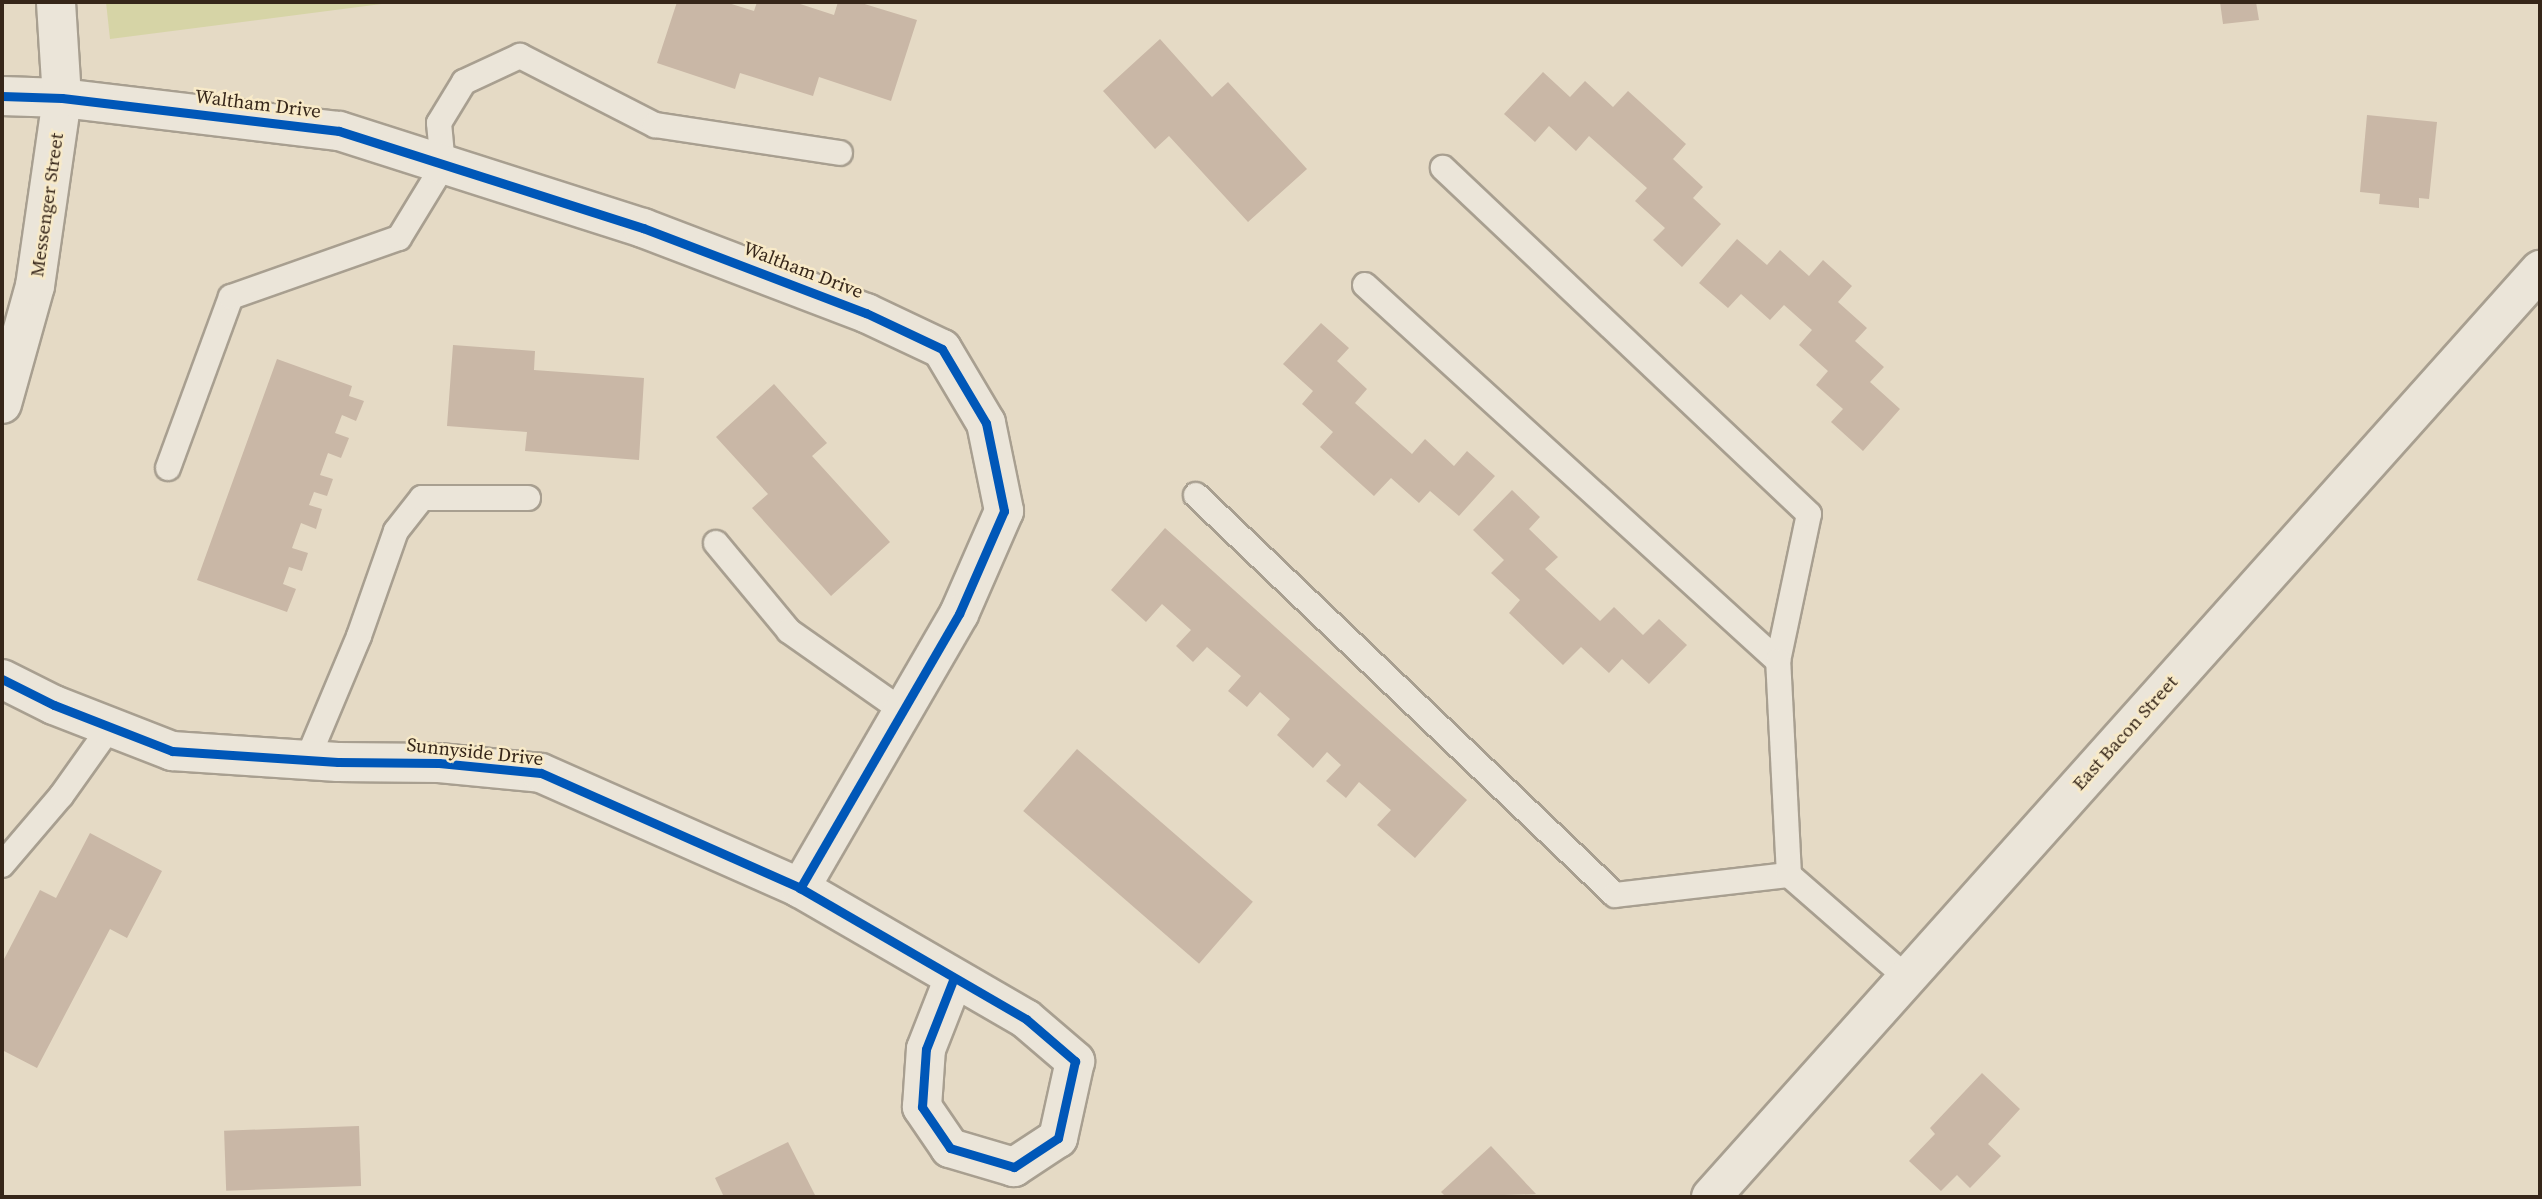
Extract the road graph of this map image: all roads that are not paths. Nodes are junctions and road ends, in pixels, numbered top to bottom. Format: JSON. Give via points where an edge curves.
{"nodes":[{"id":1,"x":56,"y":2,"type":"edge"},
{"id":2,"x":2,"y":96,"type":"edge"},
{"id":3,"x":62,"y":98,"type":"junction"},
{"id":4,"x":840,"y":153,"type":"dead end"},
{"id":5,"x":443,"y":166,"type":"junction"},
{"id":6,"x":1443,"y":168,"type":"dead end"},
{"id":7,"x":2540,"y":270,"type":"edge"},
{"id":8,"x":1365,"y":285,"type":"dead end"},
{"id":9,"x":2,"y":404,"type":"edge"},
{"id":10,"x":168,"y":468,"type":"dead end"},
{"id":11,"x":1196,"y":495,"type":"dead end"},
{"id":12,"x":528,"y":498,"type":"dead end"},
{"id":13,"x":716,"y":543,"type":"dead end"},
{"id":14,"x":1778,"y":661,"type":"junction"},
{"id":15,"x":2,"y":680,"type":"edge"},
{"id":16,"x":903,"y":711,"type":"junction"},
{"id":17,"x":110,"y":727,"type":"junction"},
{"id":18,"x":307,"y":760,"type":"junction"},
{"id":19,"x":2,"y":865,"type":"edge"},
{"id":20,"x":1788,"y":875,"type":"junction"},
{"id":21,"x":800,"y":888,"type":"junction"},
{"id":22,"x":1906,"y":977,"type":"junction"},
{"id":23,"x":953,"y":980,"type":"junction"},
{"id":24,"x":1711,"y":1197,"type":"edge"}],
"edges":[{"from":1,"to":3,"type":"street","name":"Messenger Street"},
{"from":2,"to":3,"type":"street","name":"Waltham Drive"},
{"from":3,"to":5,"type":"street","name":"Waltham Drive","via":[[339,131]]},
{"from":3,"to":9,"type":"street","name":"Messenger Street","via":[[35,286]]},
{"from":4,"to":5,"type":"lane","via":[[656,125],[520,56],[464,82],[439,123]]},
{"from":5,"to":10,"type":"lane","via":[[399,238],[231,297]]},
{"from":5,"to":16,"type":"street","name":"Waltham Drive","via":[[643,228],[866,313],[942,349],[986,423],[1004,511],[959,614]]},
{"from":6,"to":14,"type":"lane","via":[[1808,514]]},
{"from":7,"to":22,"type":"street","name":"East Bacon Street"},
{"from":8,"to":14,"type":"lane"},
{"from":11,"to":20,"type":"lane","via":[[1615,895]]},
{"from":12,"to":18,"type":"lane","via":[[422,498],[396,531],[359,636]]},
{"from":13,"to":16,"type":"lane","via":[[789,631]]},
{"from":14,"to":20,"type":"lane"},
{"from":15,"to":17,"type":"street","name":"Sunnyside Drive"},
{"from":16,"to":21,"type":"street","name":"Waltham Drive"},
{"from":17,"to":18,"type":"street","name":"Sunnyside Drive","via":[[172,751]]},
{"from":17,"to":19,"type":"lane","via":[[61,796]]},
{"from":18,"to":21,"type":"street","name":"Sunnyside Drive","via":[[439,763],[541,773]]},
{"from":20,"to":22,"type":"lane"},
{"from":21,"to":23,"type":"street","name":"Sunnyside Drive"},
{"from":22,"to":24,"type":"street","name":"East Bacon Street"},
{"from":23,"to":23,"type":"street","name":"Sunnyside Drive","via":[[1026,1019],[1075,1061],[1058,1138],[1014,1167],[950,1148],[922,1107],[926,1049]]}]}
